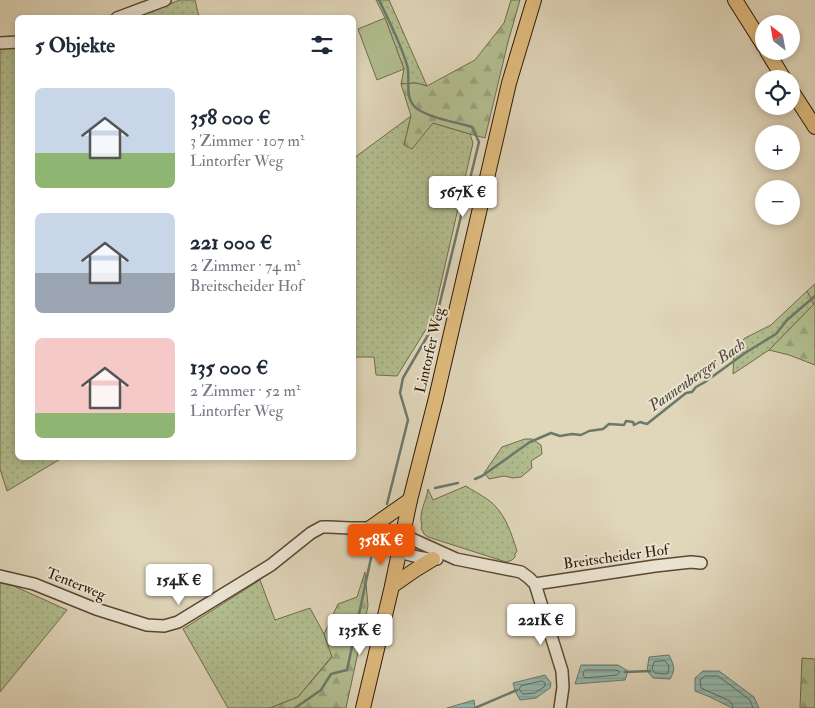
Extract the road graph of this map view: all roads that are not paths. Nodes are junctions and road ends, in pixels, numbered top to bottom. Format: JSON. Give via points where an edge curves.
{"nodes":[{"id":1,"x":165,"y":0,"type":"edge"},
{"id":2,"x":534,"y":0,"type":"edge"},
{"id":3,"x":735,"y":0,"type":"edge"},
{"id":4,"x":125,"y":15,"type":"edge"},
{"id":5,"x":755,"y":32,"type":"edge"},
{"id":6,"x":15,"y":42,"type":"edge"},
{"id":7,"x":0,"y":43,"type":"edge"},
{"id":8,"x":800,"y":103,"type":"edge"},
{"id":9,"x":813,"y":122,"type":"edge"},
{"id":10,"x":410,"y":500,"type":"junction"},
{"id":11,"x":350,"y":528,"type":"junction"},
{"id":12,"x":370,"y":528,"type":"junction"},
{"id":13,"x":403,"y":535,"type":"junction"},
{"id":14,"x":399,"y":552,"type":"junction"},
{"id":15,"x":433,"y":559,"type":"junction"},
{"id":16,"x":456,"y":559,"type":"junction"},
{"id":17,"x":701,"y":563,"type":"dead end"},
{"id":18,"x":0,"y":576,"type":"edge"},
{"id":19,"x":535,"y":584,"type":"junction"},
{"id":20,"x":392,"y":586,"type":"junction"},
{"id":21,"x":362,"y":708,"type":"edge"},
{"id":22,"x":560,"y":708,"type":"edge"}],
"edges":[{"from":1,"to":4,"type":"street"},
{"from":2,"to":10,"type":"main road","name":"Lintorfer Weg","via":[[509,83]]},
{"from":3,"to":5,"type":"main road"},
{"from":6,"to":7,"type":"street"},
{"from":8,"to":9,"type":"main road"},
{"from":10,"to":12,"type":"main road"},
{"from":10,"to":13,"type":"main road","name":"Lintorfer Weg"},
{"from":11,"to":12,"type":"street","name":"Tenterweg"},
{"from":11,"to":14,"type":"street","name":"Tenterweg"},
{"from":11,"to":18,"type":"street","name":"Tenterweg","via":[[316,529],[271,565],[178,622],[164,626],[140,624],[34,584]]},
{"from":12,"to":13,"type":"street","name":"Tenterweg"},
{"from":13,"to":14,"type":"main road","name":"Lintorfer Weg"},
{"from":13,"to":16,"type":"street"},
{"from":14,"to":15,"type":"street"},
{"from":14,"to":20,"type":"main road","name":"Lintorfer Weg"},
{"from":15,"to":16,"type":"street"},
{"from":15,"to":20,"type":"main road"},
{"from":16,"to":19,"type":"street","via":[[521,572]]},
{"from":17,"to":19,"type":"street","name":"Breitscheider Hof","via":[[655,566]]},
{"from":19,"to":22,"type":"street","via":[[562,671],[564,687]]},
{"from":20,"to":21,"type":"main road","name":"Lintorfer Weg"}]}
